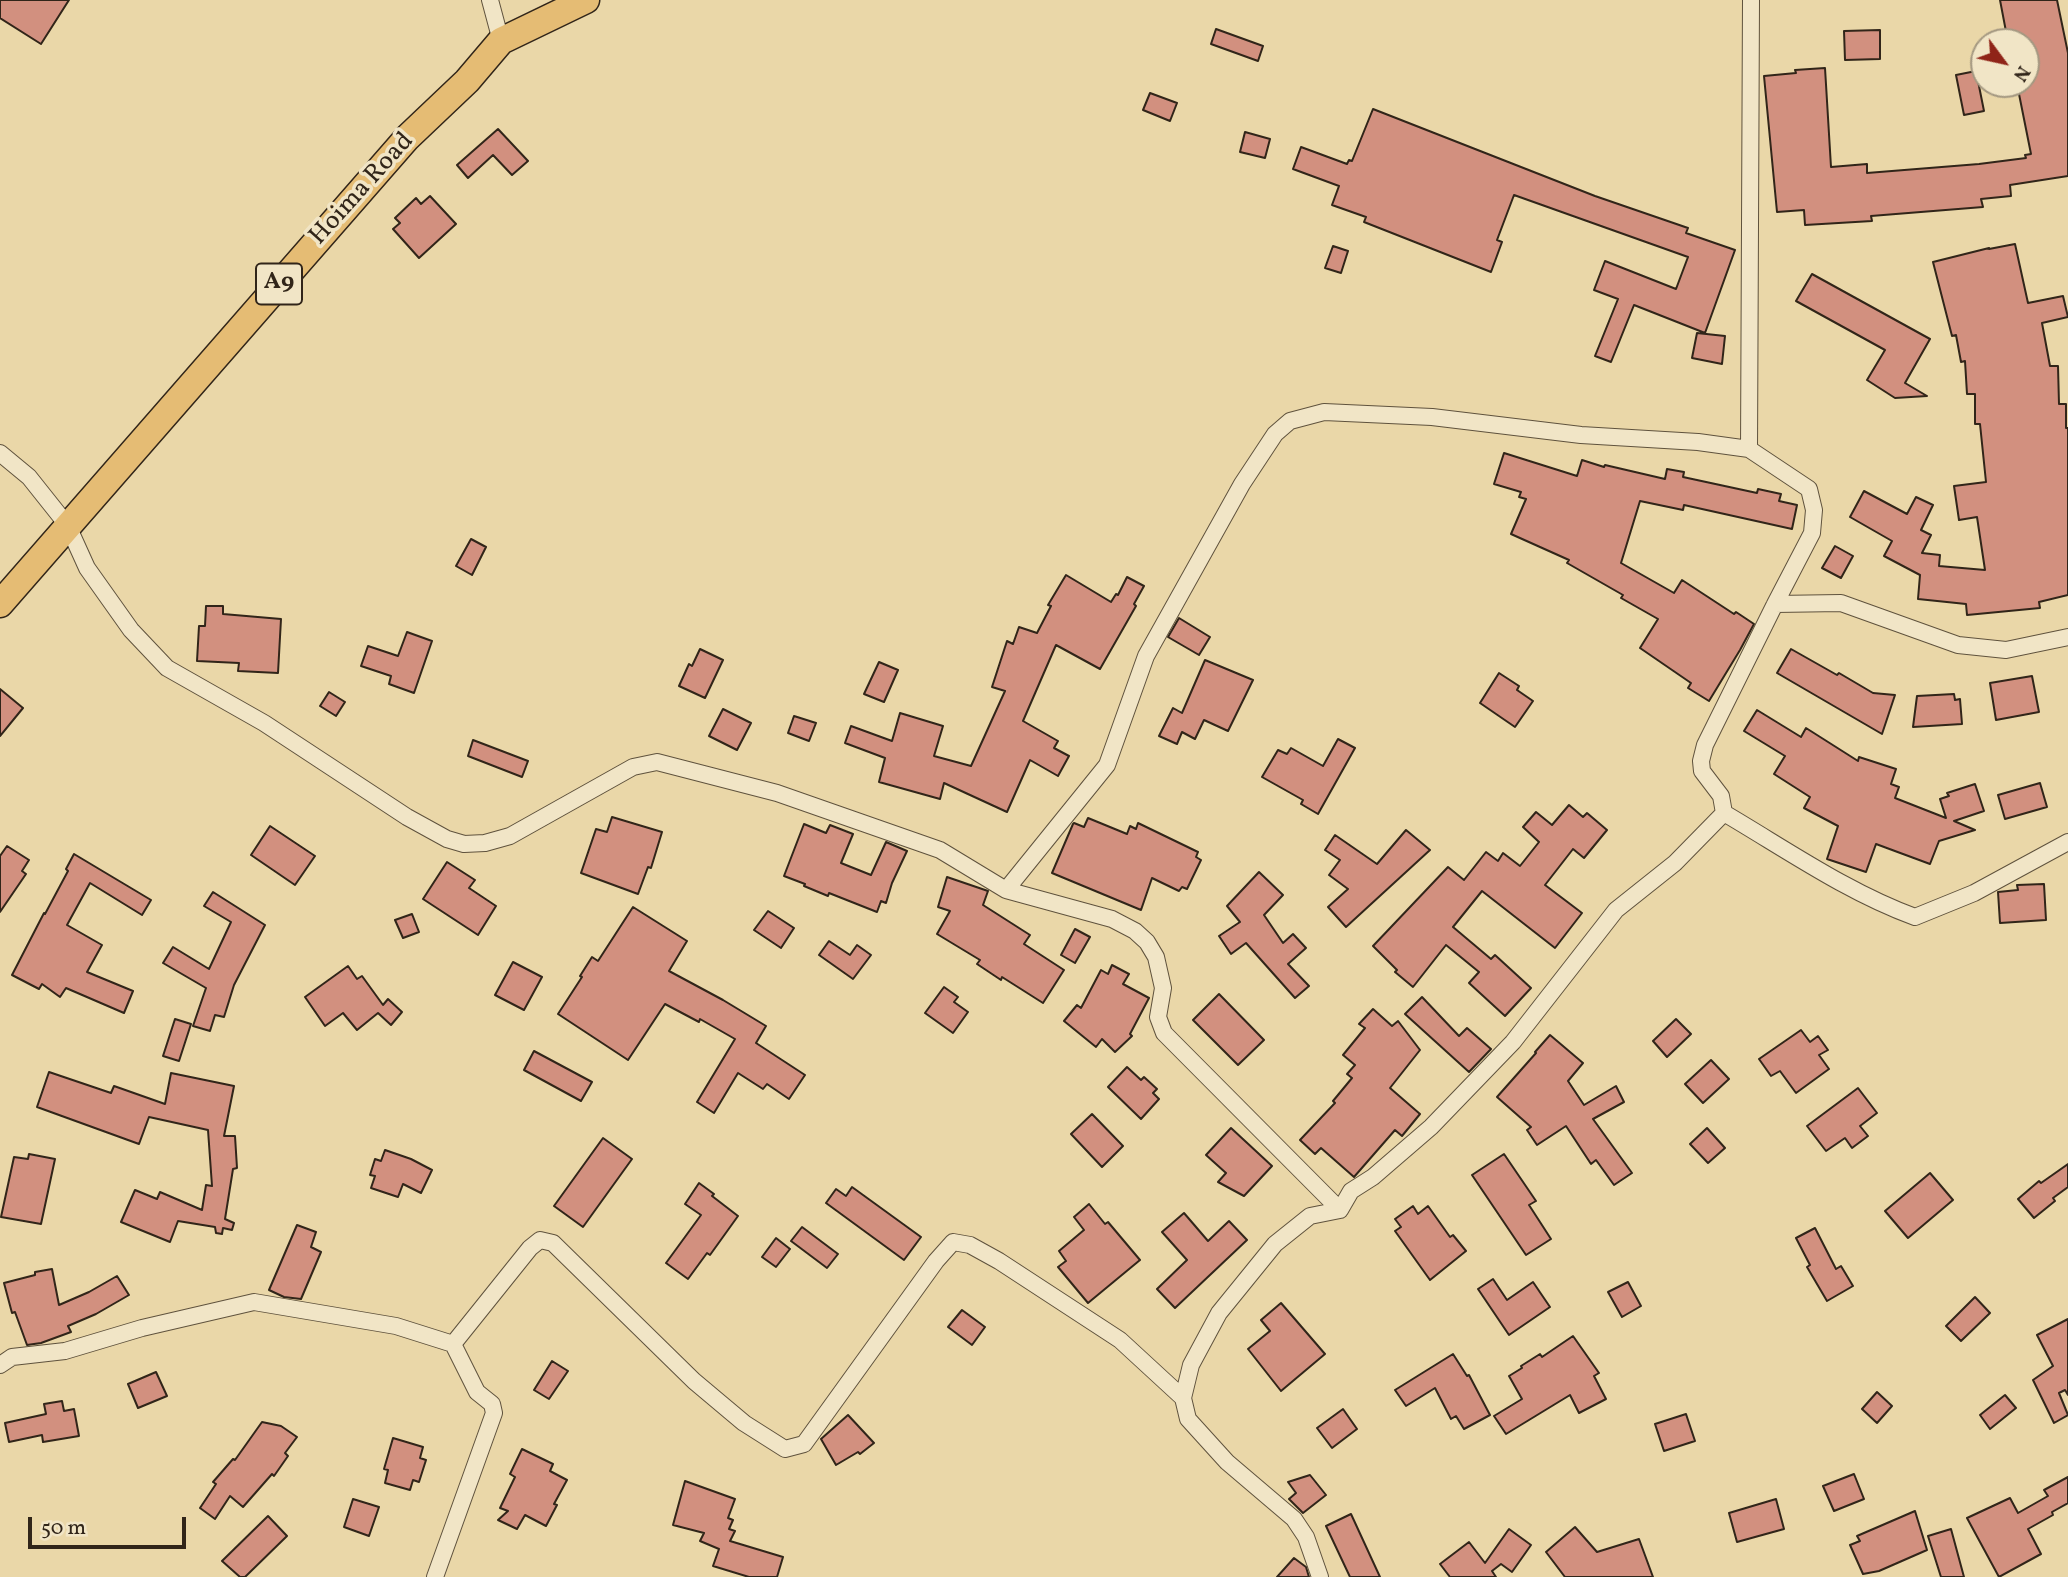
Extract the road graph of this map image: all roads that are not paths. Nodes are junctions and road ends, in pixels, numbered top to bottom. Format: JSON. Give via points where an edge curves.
{"nodes":[{"id":1,"x":490,"y":0,"type":"edge"},
{"id":2,"x":586,"y":0,"type":"edge"},
{"id":3,"x":1751,"y":0,"type":"edge"},
{"id":4,"x":501,"y":41,"type":"junction"},
{"id":5,"x":1749,"y":449,"type":"junction"},
{"id":6,"x":0,"y":453,"type":"edge"},
{"id":7,"x":68,"y":526,"type":"junction"},
{"id":8,"x":0,"y":604,"type":"edge"},
{"id":9,"x":1774,"y":604,"type":"junction"},
{"id":10,"x":2068,"y":637,"type":"edge"},
{"id":11,"x":1724,"y":813,"type":"junction"},
{"id":12,"x":2068,"y":842,"type":"edge"},
{"id":13,"x":1006,"y":890,"type":"junction"},
{"id":14,"x":1340,"y":1210,"type":"junction"},
{"id":15,"x":453,"y":1344,"type":"junction"},
{"id":16,"x":0,"y":1365,"type":"edge"},
{"id":17,"x":1183,"y":1398,"type":"junction"},
{"id":18,"x":435,"y":1577,"type":"edge"},
{"id":19,"x":1320,"y":1577,"type":"edge"}],
"edges":[{"from":1,"to":4,"type":"street"},
{"from":2,"to":4,"type":"main road","name":"Hoima Road","number":"A9"},
{"from":3,"to":5,"type":"street"},
{"from":4,"to":7,"type":"main road","name":"Hoima Road","number":"A9","via":[[407,138]]},
{"from":5,"to":9,"type":"street","via":[[1809,489],[1814,510],[1812,533]]},
{"from":5,"to":13,"type":"street","via":[[1432,417],[1324,412],[1290,421],[1275,434],[1242,484],[1146,656],[1107,765]]},
{"from":6,"to":7,"type":"street","via":[[29,477]]},
{"from":7,"to":8,"type":"main road","name":"Hoima Road","number":"A9"},
{"from":7,"to":13,"type":"street","via":[[87,568],[131,630],[167,668],[264,723],[447,839],[485,843],[510,836],[633,767],[657,762],[777,793],[940,850]]},
{"from":9,"to":10,"type":"street","via":[[1842,603],[1958,645],[2006,650]]},
{"from":9,"to":11,"type":"street","via":[[1701,761],[1702,771],[1721,796]]},
{"from":11,"to":12,"type":"street","via":[[1839,882],[1915,917],[1974,893]]},
{"from":11,"to":14,"type":"street","via":[[1675,863],[1616,910],[1513,1042],[1432,1127],[1351,1191]]},
{"from":13,"to":14,"type":"street","via":[[1112,919],[1147,942],[1156,957],[1163,988],[1158,1017],[1164,1033]]},
{"from":14,"to":17,"type":"street","via":[[1310,1216],[1275,1244],[1219,1313],[1191,1365]]},
{"from":15,"to":16,"type":"street","via":[[396,1326],[254,1302],[65,1351],[12,1357]]},
{"from":15,"to":17,"type":"street","via":[[530,1248],[540,1240],[553,1243],[694,1381],[744,1423],[785,1449],[804,1444],[953,1242],[970,1245],[999,1261],[1120,1340]]},
{"from":15,"to":18,"type":"street","via":[[477,1392],[492,1404],[494,1413]]},
{"from":17,"to":19,"type":"street","via":[[1188,1419],[1227,1462],[1294,1519],[1306,1537]]}]}
